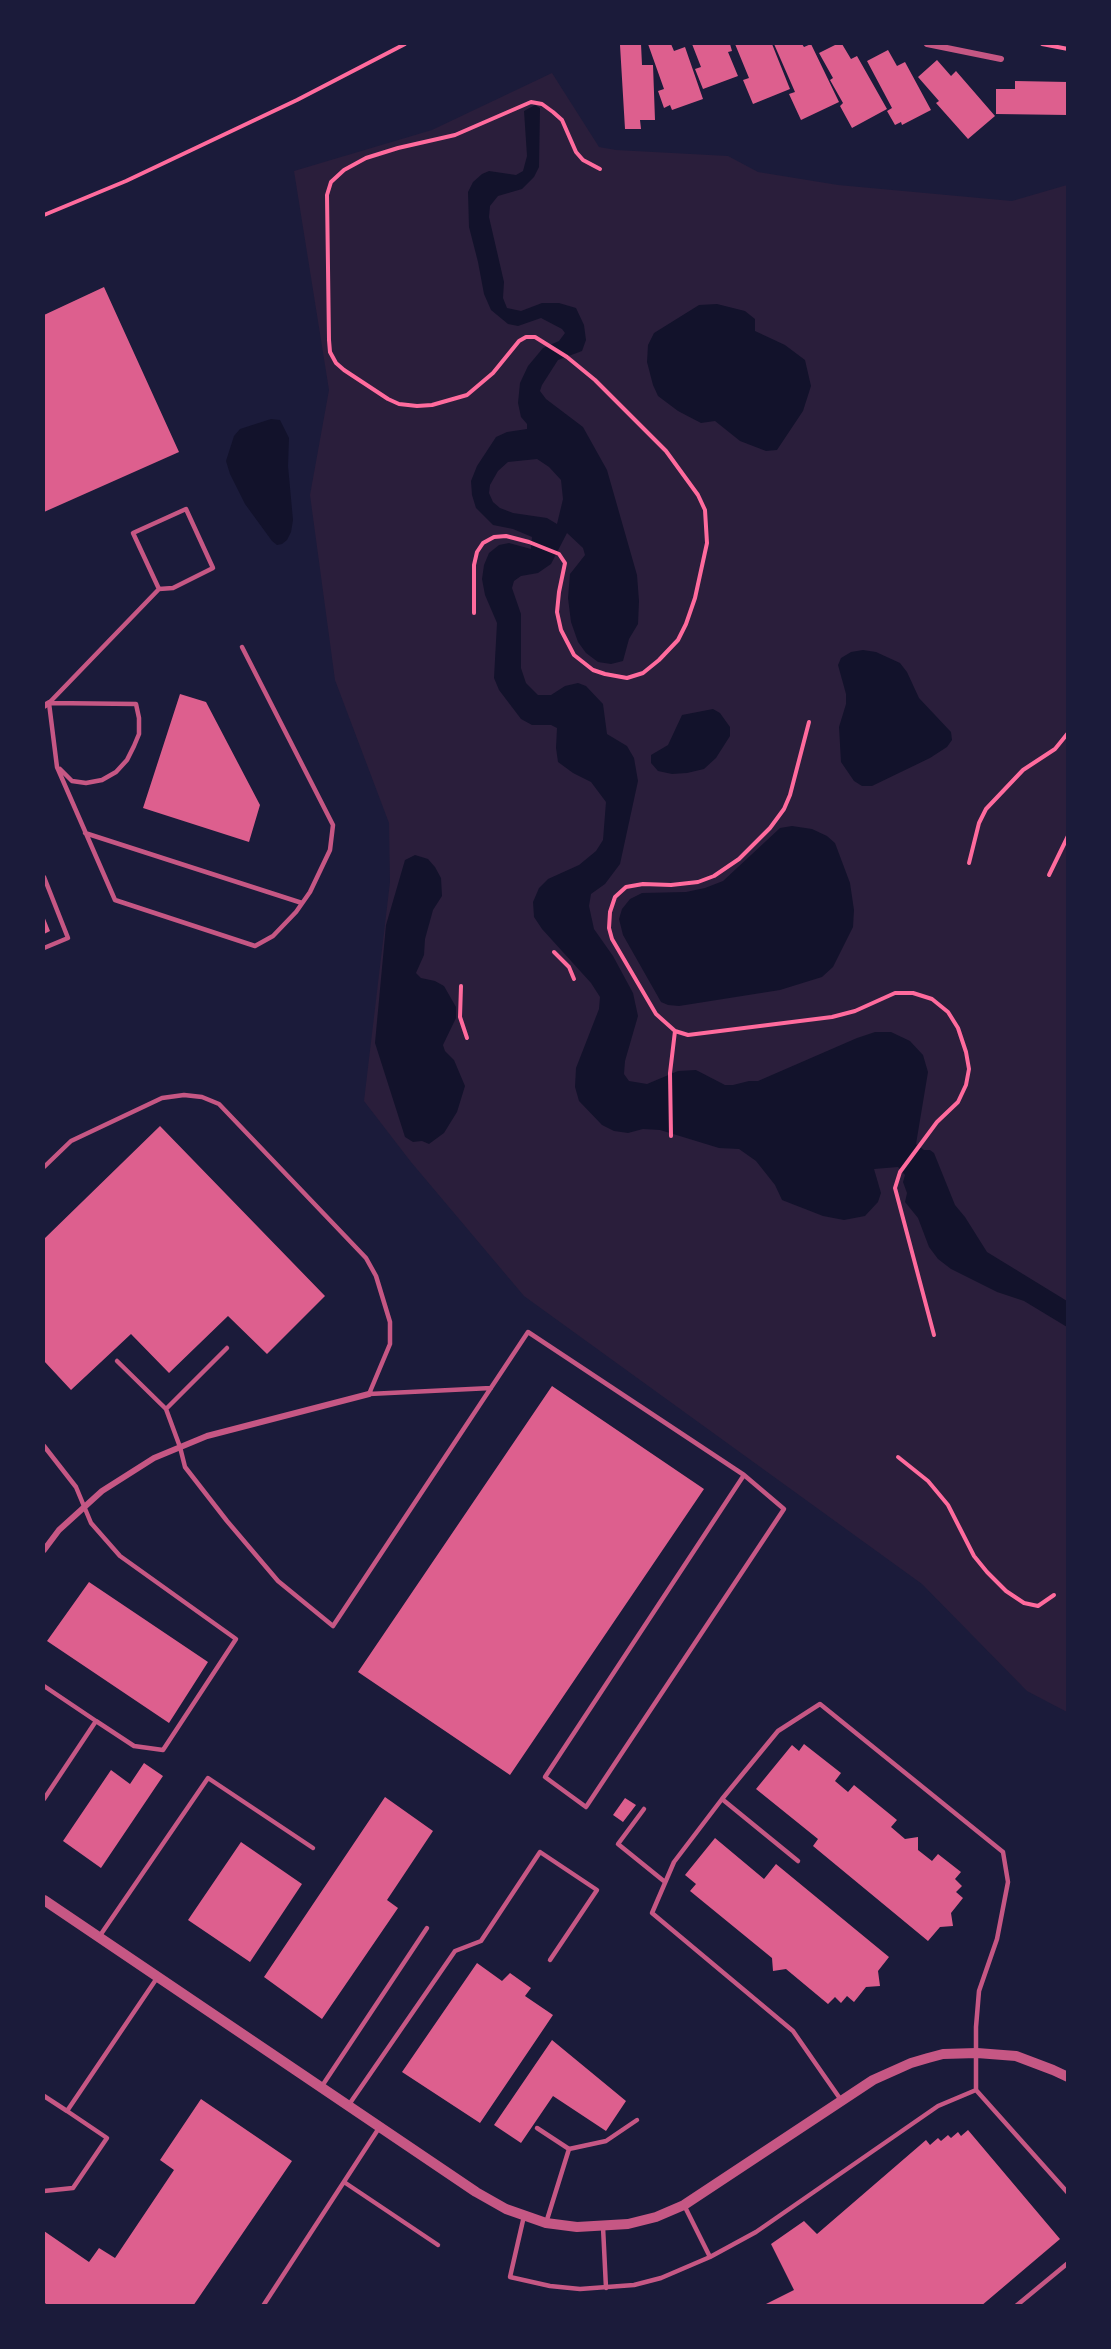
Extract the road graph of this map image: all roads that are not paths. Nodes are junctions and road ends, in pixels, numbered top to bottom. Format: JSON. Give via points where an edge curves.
{"nodes":[{"id":1,"x":927,"y":44,"type":"edge"},
{"id":2,"x":969,"y":44,"type":"edge"},
{"id":3,"x":967,"y":53,"type":"junction"},
{"id":4,"x":1001,"y":59,"type":"dead end"},
{"id":5,"x":159,"y":589,"type":"junction"},
{"id":6,"x":242,"y":647,"type":"dead end"},
{"id":7,"x":46,"y":705,"type":"edge"},
{"id":8,"x":57,"y":767,"type":"junction"},
{"id":9,"x":86,"y":833,"type":"junction"},
{"id":10,"x":44,"y":877,"type":"edge"},
{"id":11,"x":302,"y":903,"type":"junction"},
{"id":12,"x":44,"y":948,"type":"edge"},
{"id":13,"x":44,"y":1167,"type":"edge"},
{"id":14,"x":227,"y":1348,"type":"dead end"},
{"id":15,"x":117,"y":1360,"type":"dead end"},
{"id":16,"x":491,"y":1388,"type":"junction"},
{"id":17,"x":369,"y":1394,"type":"junction"},
{"id":18,"x":166,"y":1409,"type":"junction"},
{"id":19,"x":44,"y":1446,"type":"edge"},
{"id":20,"x":180,"y":1447,"type":"junction"},
{"id":21,"x":744,"y":1475,"type":"junction"},
{"id":22,"x":84,"y":1506,"type":"junction"},
{"id":23,"x":44,"y":1550,"type":"edge"},
{"id":24,"x":44,"y":1686,"type":"edge"},
{"id":25,"x":96,"y":1721,"type":"junction"},
{"id":26,"x":44,"y":1799,"type":"edge"},
{"id":27,"x":722,"y":1799,"type":"junction"},
{"id":28,"x":645,"y":1809,"type":"dead end"},
{"id":29,"x":313,"y":1848,"type":"dead end"},
{"id":30,"x":798,"y":1861,"type":"dead end"},
{"id":31,"x":665,"y":1882,"type":"junction"},
{"id":32,"x":44,"y":1900,"type":"edge"},
{"id":33,"x":427,"y":1928,"type":"dead end"},
{"id":34,"x":99,"y":1937,"type":"junction"},
{"id":35,"x":550,"y":1960,"type":"dead end"},
{"id":36,"x":158,"y":1977,"type":"junction"},
{"id":37,"x":977,"y":2052,"type":"junction"},
{"id":38,"x":1068,"y":2077,"type":"edge"},
{"id":39,"x":321,"y":2088,"type":"junction"},
{"id":40,"x":976,"y":2090,"type":"junction"},
{"id":41,"x":44,"y":2096,"type":"edge"},
{"id":42,"x":843,"y":2102,"type":"junction"},
{"id":43,"x":348,"y":2106,"type":"junction"},
{"id":44,"x":67,"y":2111,"type":"junction"},
{"id":45,"x":637,"y":2120,"type":"dead end"},
{"id":46,"x":380,"y":2128,"type":"junction"},
{"id":47,"x":537,"y":2128,"type":"dead end"},
{"id":48,"x":569,"y":2149,"type":"junction"},
{"id":49,"x":344,"y":2182,"type":"junction"},
{"id":50,"x":44,"y":2191,"type":"edge"},
{"id":51,"x":1068,"y":2193,"type":"edge"},
{"id":52,"x":684,"y":2205,"type":"junction"},
{"id":53,"x":524,"y":2216,"type":"junction"},
{"id":54,"x":546,"y":2223,"type":"junction"},
{"id":55,"x":603,"y":2227,"type":"junction"},
{"id":56,"x":438,"y":2245,"type":"dead end"},
{"id":57,"x":710,"y":2257,"type":"junction"},
{"id":58,"x":1068,"y":2262,"type":"edge"},
{"id":59,"x":606,"y":2288,"type":"junction"},
{"id":60,"x":263,"y":2306,"type":"edge"},
{"id":61,"x":1017,"y":2306,"type":"edge"}],
"edges":[{"from":1,"to":3,"type":"street"},
{"from":2,"to":3,"type":"street"},
{"from":3,"to":4,"type":"street"},
{"from":5,"to":5,"type":"lane","via":[[173,588],[213,568],[186,509],[133,533]]},
{"from":5,"to":7,"type":"lane"},
{"from":6,"to":11,"type":"lane","via":[[333,825],[330,850]]},
{"from":7,"to":8,"type":"lane"},
{"from":7,"to":8,"type":"lane","via":[[136,704],[139,718],[134,746],[116,772],[86,783],[72,781]]},
{"from":8,"to":9,"type":"lane"},
{"from":9,"to":11,"type":"lane"},
{"from":9,"to":11,"type":"lane","via":[[115,900],[158,915],[255,946],[273,936]]},
{"from":10,"to":12,"type":"lane","via":[[68,938]]},
{"from":13,"to":17,"type":"lane","via":[[70,1141],[162,1098],[184,1095],[219,1104],[366,1258],[376,1276],[390,1322],[390,1344]]},
{"from":14,"to":18,"type":"lane"},
{"from":15,"to":18,"type":"lane"},
{"from":16,"to":17,"type":"lane"},
{"from":16,"to":20,"type":"lane","via":[[333,1626],[278,1581],[185,1467]]},
{"from":16,"to":21,"type":"lane","via":[[528,1332]]},
{"from":17,"to":20,"type":"street","via":[[253,1423]]},
{"from":18,"to":20,"type":"lane"},
{"from":19,"to":22,"type":"lane","via":[[76,1487]]},
{"from":20,"to":22,"type":"street","via":[[153,1458]]},
{"from":21,"to":21,"type":"lane","via":[[784,1509],[586,1807],[545,1777]]},
{"from":22,"to":23,"type":"street"},
{"from":22,"to":25,"type":"lane","via":[[91,1523],[120,1556],[236,1639],[163,1750],[134,1746]]},
{"from":24,"to":25,"type":"lane"},
{"from":25,"to":26,"type":"lane"},
{"from":27,"to":30,"type":"lane"},
{"from":27,"to":31,"type":"lane","via":[[674,1862]]},
{"from":27,"to":37,"type":"lane","via":[[778,1731],[820,1704],[1003,1852],[1008,1882],[997,1939],[979,1990]]},
{"from":28,"to":31,"type":"lane","via":[[618,1844]]},
{"from":29,"to":34,"type":"lane","via":[[208,1778]]},
{"from":31,"to":42,"type":"lane","via":[[652,1913],[793,2031]]},
{"from":32,"to":34,"type":"street"},
{"from":33,"to":39,"type":"lane"},
{"from":34,"to":36,"type":"street"},
{"from":35,"to":43,"type":"lane","via":[[597,1890],[540,1852],[481,1941],[454,1951]]},
{"from":36,"to":39,"type":"street"},
{"from":36,"to":44,"type":"lane"},
{"from":37,"to":38,"type":"street","via":[[1016,2056]]},
{"from":37,"to":40,"type":"lane"},
{"from":37,"to":42,"type":"street","via":[[911,2063],[873,2080]]},
{"from":39,"to":43,"type":"street"},
{"from":40,"to":51,"type":"lane"},
{"from":40,"to":57,"type":"lane","via":[[938,2106],[756,2232]]},
{"from":41,"to":44,"type":"lane"},
{"from":42,"to":52,"type":"street"},
{"from":43,"to":46,"type":"street"},
{"from":44,"to":50,"type":"lane","via":[[107,2138],[73,2188]]},
{"from":45,"to":48,"type":"lane","via":[[606,2141]]},
{"from":46,"to":49,"type":"lane"},
{"from":46,"to":53,"type":"street","via":[[476,2192]]},
{"from":47,"to":48,"type":"lane"},
{"from":48,"to":54,"type":"lane"},
{"from":49,"to":56,"type":"lane"},
{"from":49,"to":60,"type":"lane"},
{"from":52,"to":55,"type":"street","via":[[656,2217]]},
{"from":52,"to":57,"type":"lane"},
{"from":53,"to":54,"type":"street"},
{"from":53,"to":59,"type":"lane","via":[[510,2277],[550,2286]]},
{"from":54,"to":55,"type":"street"},
{"from":55,"to":59,"type":"lane"},
{"from":57,"to":59,"type":"lane","via":[[661,2278]]},
{"from":58,"to":61,"type":"lane"}]}
